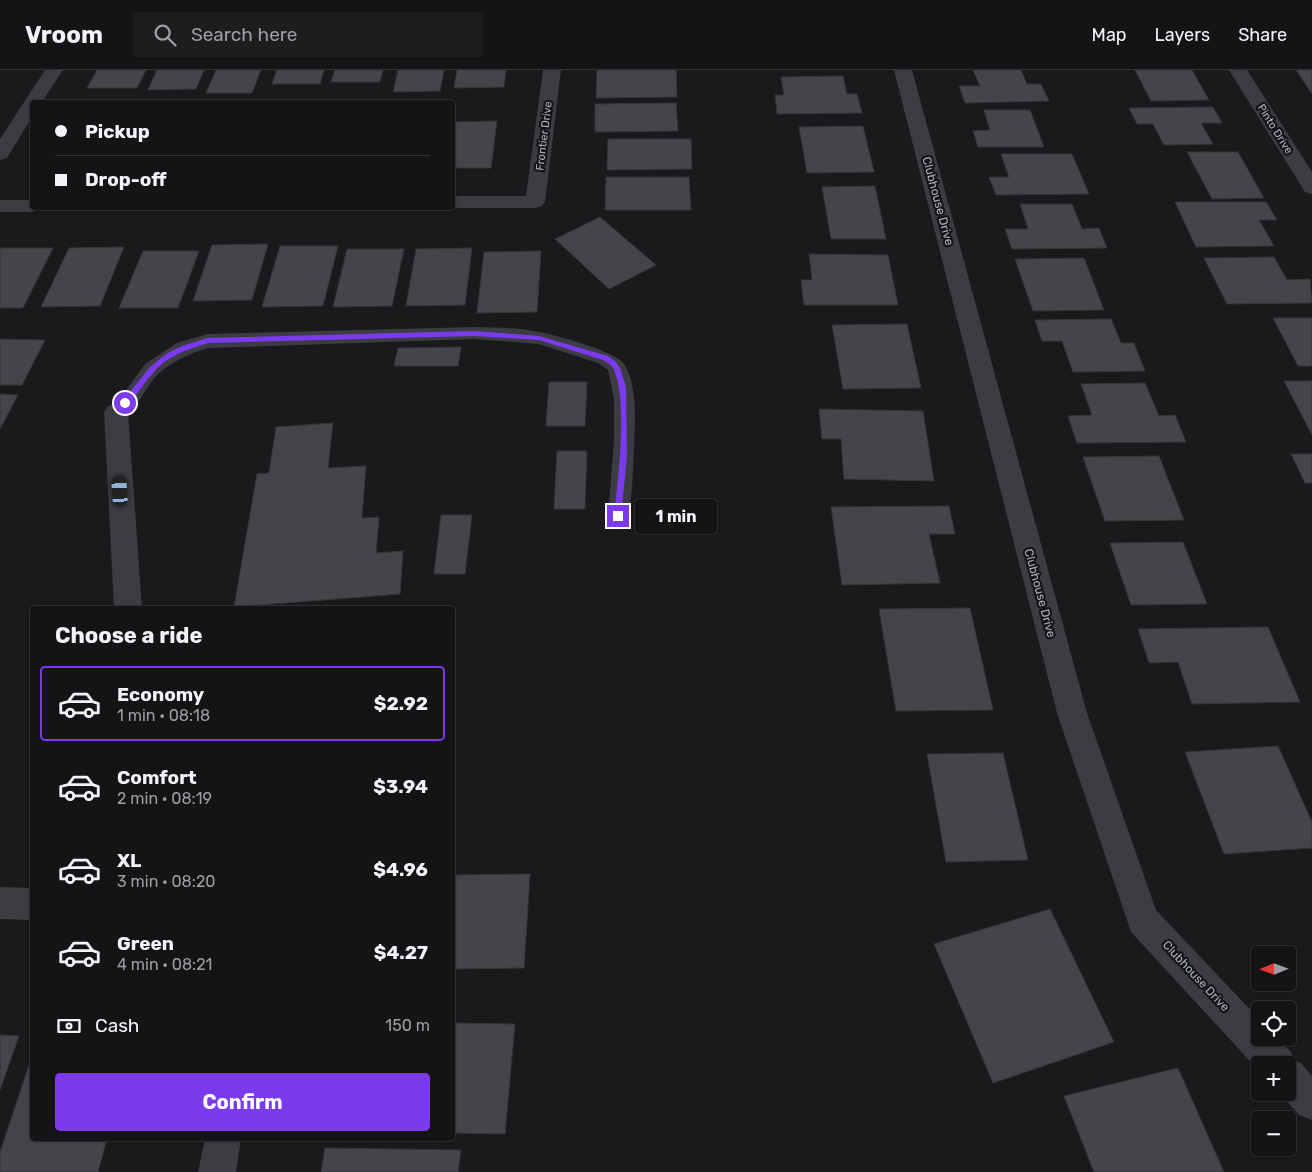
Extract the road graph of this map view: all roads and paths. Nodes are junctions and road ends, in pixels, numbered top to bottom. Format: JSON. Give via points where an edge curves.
{"nodes":[{"id":1,"x":54,"y":70,"type":"edge"},
{"id":2,"x":552,"y":70,"type":"edge"},
{"id":3,"x":903,"y":70,"type":"edge"},
{"id":4,"x":1238,"y":70,"type":"edge"},
{"id":5,"x":35,"y":100,"type":"edge"},
{"id":6,"x":30,"y":108,"type":"edge"},
{"id":7,"x":0,"y":154,"type":"edge"},
{"id":8,"x":1312,"y":188,"type":"edge"},
{"id":9,"x":455,"y":202,"type":"edge"},
{"id":10,"x":0,"y":206,"type":"edge"},
{"id":11,"x":30,"y":206,"type":"edge"},
{"id":12,"x":116,"y":412,"type":"joint"},
{"id":13,"x":618,"y":516,"type":"dead end"},
{"id":14,"x":128,"y":606,"type":"edge"},
{"id":15,"x":0,"y":903,"type":"edge"},
{"id":16,"x":30,"y":904,"type":"edge"},
{"id":17,"x":1270,"y":1056,"type":"edge"},
{"id":18,"x":1296,"y":1085,"type":"edge"},
{"id":19,"x":1312,"y":1102,"type":"edge"},
{"id":20,"x":223,"y":1141,"type":"edge"},
{"id":21,"x":217,"y":1172,"type":"edge"}],
"edges":[{"from":1,"to":5,"type":"street"},
{"from":2,"to":9,"type":"street","name":"Frontier Drive","via":[[536,202]]},
{"from":3,"to":17,"type":"street","name":"Clubhouse Drive","via":[[1072,713],[1143,920]]},
{"from":4,"to":8,"type":"street","name":"Pinto Drive"},
{"from":6,"to":7,"type":"street"},
{"from":10,"to":11,"type":"street"},
{"from":12,"to":13,"type":"lane","via":[[152,369],[184,348],[208,340],[474,333],[539,338],[605,358],[617,370],[623,387],[624,419]]},
{"from":12,"to":14,"type":"street"},
{"from":15,"to":16,"type":"street"},
{"from":18,"to":19,"type":"street"},
{"from":20,"to":21,"type":"street"}]}
